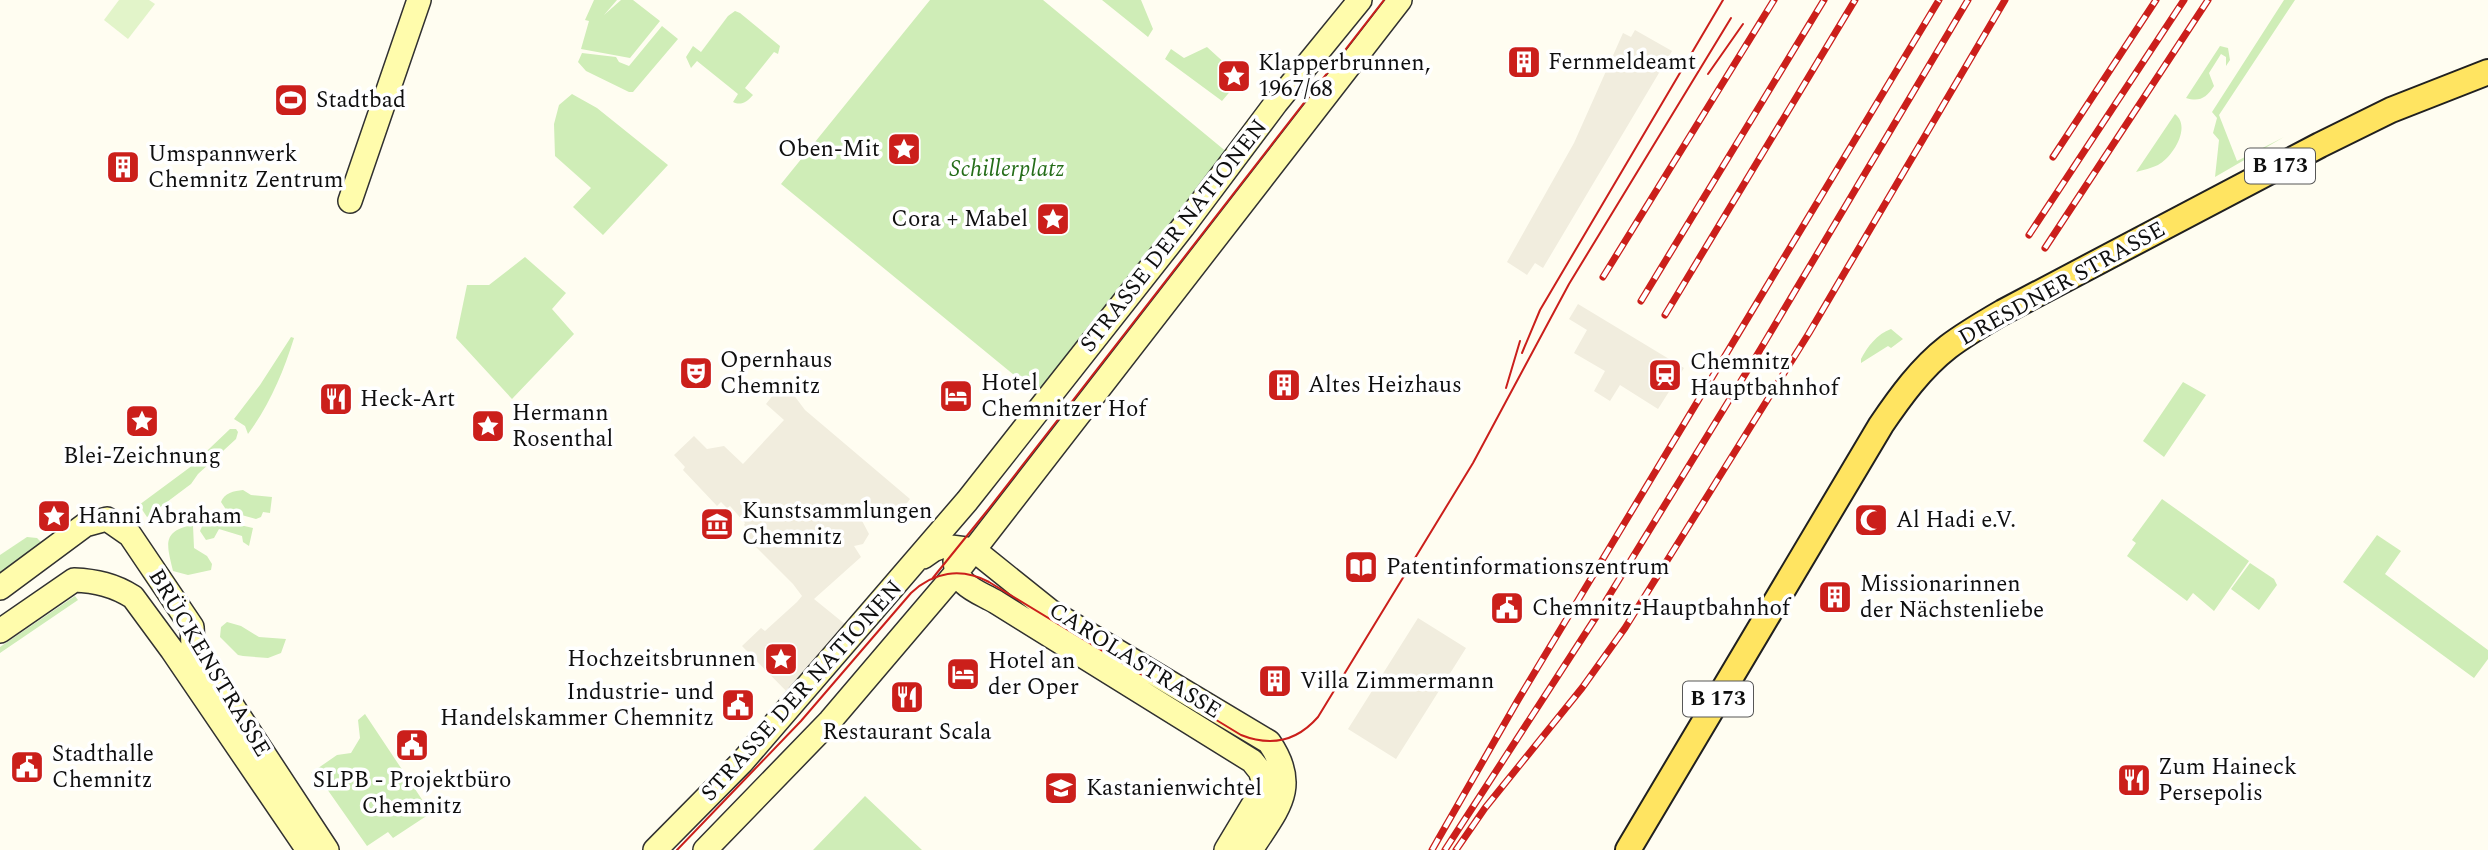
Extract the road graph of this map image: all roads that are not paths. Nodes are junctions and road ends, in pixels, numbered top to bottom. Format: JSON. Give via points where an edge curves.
{"nodes":[{"id":1,"x":419,"y":0,"type":"edge"},
{"id":2,"x":1360,"y":0,"type":"edge"},
{"id":3,"x":1400,"y":0,"type":"edge"},
{"id":4,"x":2488,"y":72,"type":"edge"},
{"id":5,"x":350,"y":201,"type":"dead end"},
{"id":6,"x":967,"y":501,"type":"junction"},
{"id":7,"x":964,"y":548,"type":"junction"},
{"id":8,"x":916,"y":562,"type":"junction"},
{"id":9,"x":956,"y":573,"type":"junction"},
{"id":10,"x":0,"y":588,"type":"edge"},
{"id":11,"x":0,"y":631,"type":"edge"},
{"id":12,"x":1274,"y":791,"type":"junction"},
{"id":13,"x":308,"y":850,"type":"edge"},
{"id":14,"x":327,"y":850,"type":"edge"},
{"id":15,"x":655,"y":850,"type":"edge"},
{"id":16,"x":705,"y":850,"type":"edge"},
{"id":17,"x":1226,"y":850,"type":"edge"},
{"id":18,"x":1251,"y":850,"type":"edge"},
{"id":19,"x":1628,"y":850,"type":"edge"}],
"edges":[{"from":1,"to":5,"type":"main road"},
{"from":2,"to":6,"type":"main road","name":"STRASSE DER NATIONEN"},
{"from":3,"to":7,"type":"main road","name":"STRASSE DER NATIONEN"},
{"from":4,"to":19,"type":"main road","name":"DRESDNER STRASSE","number":"B 173","via":[[2391,110],[2320,145],[2003,313],[1930,363],[1881,425]]},
{"from":6,"to":7,"type":"main road","via":[[958,520]]},
{"from":6,"to":8,"type":"main road","name":"STRASSE DER NATIONEN"},
{"from":7,"to":8,"type":"main road","via":[[933,550]]},
{"from":7,"to":9,"type":"main road","name":"STRASSE DER NATIONEN"},
{"from":7,"to":12,"type":"main road","name":"CAROLASTRASSE","via":[[1050,611],[1269,742],[1286,780]]},
{"from":8,"to":15,"type":"main road","name":"STRASSE DER NATIONEN","via":[[742,762]]},
{"from":9,"to":12,"type":"main road","name":"CAROLASTRASSE","via":[[967,587],[1252,761]]},
{"from":9,"to":16,"type":"main road","name":"STRASSE DER NATIONEN","via":[[830,721]]},
{"from":10,"to":14,"type":"main road","name":"BRÜCKENSTRASSE","via":[[85,525],[107,519],[130,535],[192,627],[193,646]]},
{"from":11,"to":13,"type":"main road","name":"BRÜCKENSTRASSE","via":[[74,580],[109,585],[133,597]]},
{"from":12,"to":17,"type":"main road"},
{"from":12,"to":18,"type":"main road"}]}
